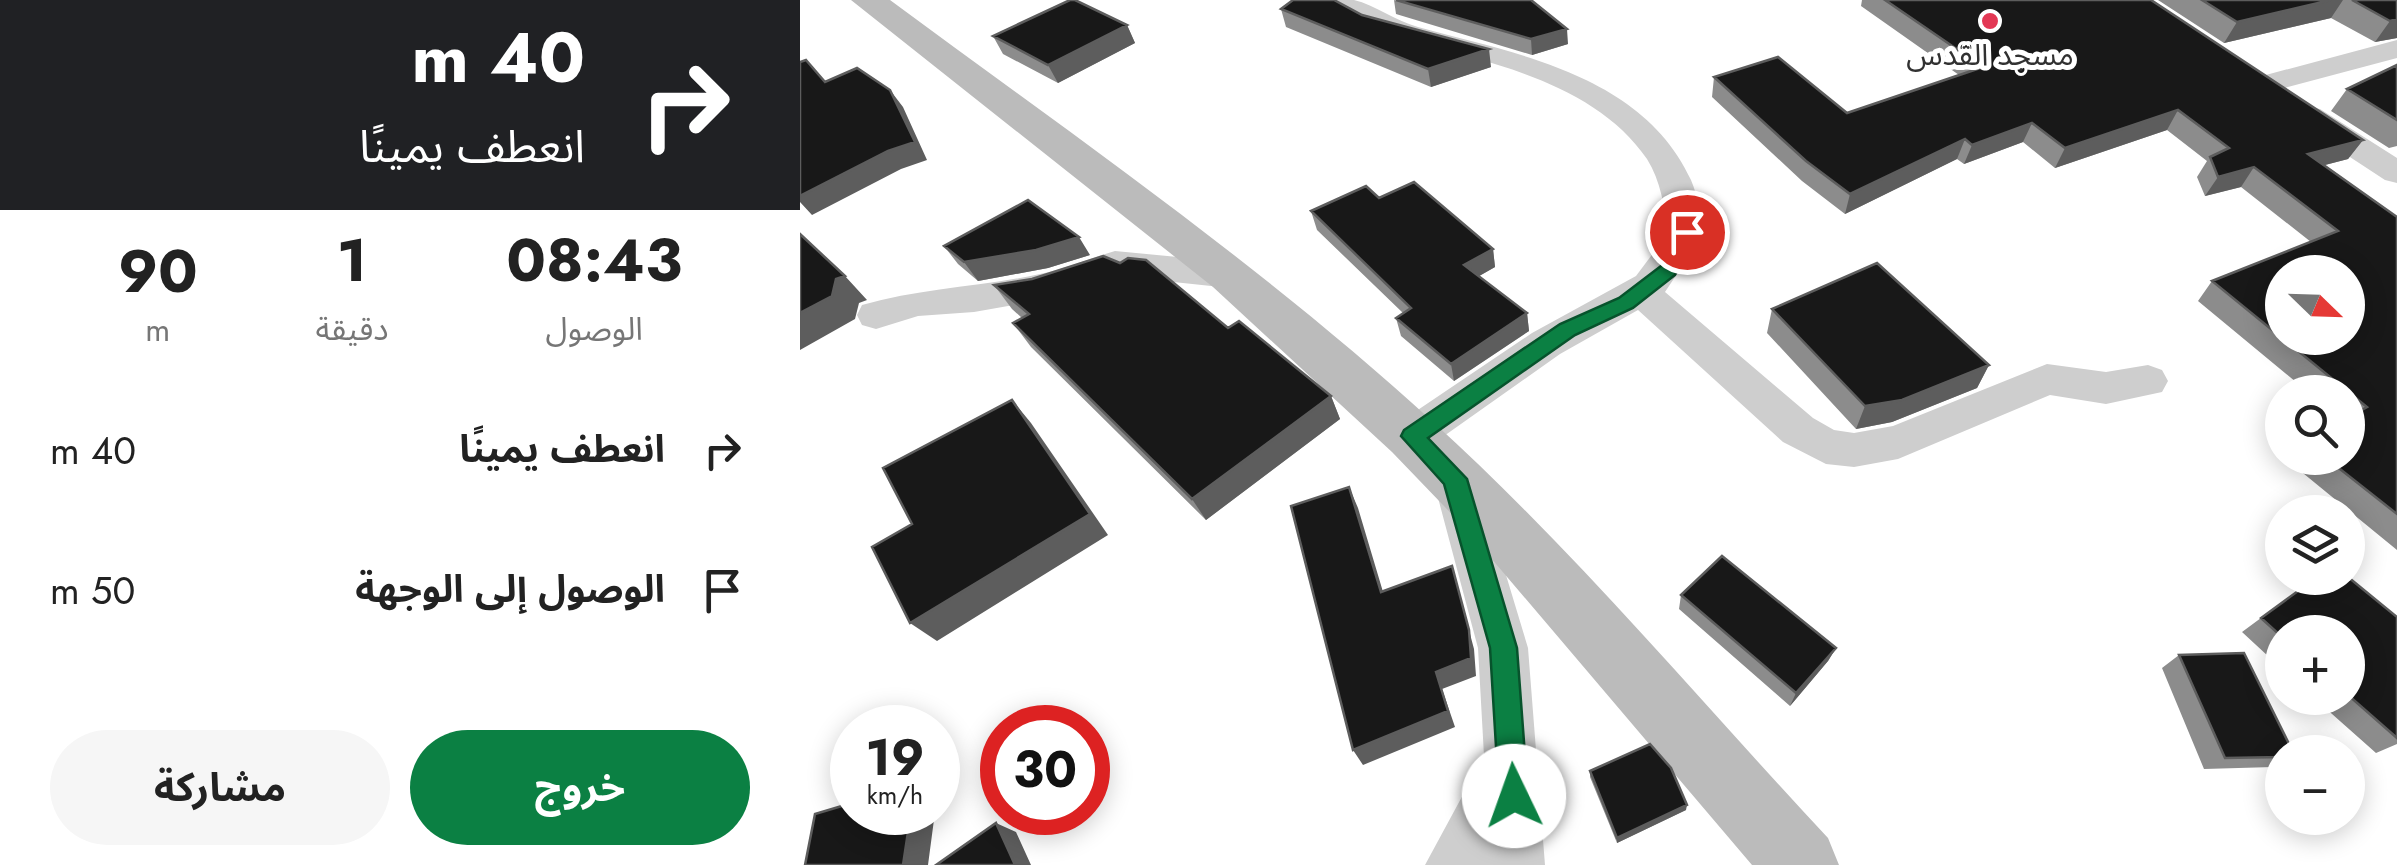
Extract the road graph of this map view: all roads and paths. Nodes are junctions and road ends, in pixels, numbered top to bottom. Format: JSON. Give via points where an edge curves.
{"nodes":[{"id":1,"x":868,"y":0,"type":"edge"},
{"id":2,"x":1337,"y":0,"type":"edge"},
{"id":3,"x":2397,"y":49,"type":"edge"},
{"id":4,"x":2230,"y":64,"type":"edge"},
{"id":5,"x":2262,"y":85,"type":"junction"},
{"id":6,"x":2397,"y":174,"type":"edge"},
{"id":7,"x":1230,"y":275,"type":"junction"},
{"id":8,"x":1641,"y":292,"type":"junction"},
{"id":9,"x":876,"y":315,"type":"dead end"},
{"id":10,"x":2148,"y":381,"type":"dead end"},
{"id":11,"x":1412,"y":436,"type":"junction"},
{"id":12,"x":1455,"y":479,"type":"junction"},
{"id":13,"x":1512,"y":761,"type":"junction"},
{"id":14,"x":1454,"y":865,"type":"edge"},
{"id":15,"x":1516,"y":865,"type":"edge"},
{"id":16,"x":1801,"y":865,"type":"edge"}],
"edges":[{"from":1,"to":7,"type":"main road"},
{"from":2,"to":8,"type":"street","via":[[1404,34],[1489,52],[1559,78],[1630,119],[1673,176],[1687,232],[1668,270]]},
{"from":3,"to":5,"type":"street"},
{"from":4,"to":5,"type":"street"},
{"from":5,"to":6,"type":"street"},
{"from":7,"to":9,"type":"street","via":[[1115,263],[1048,286]]},
{"from":7,"to":11,"type":"main road"},
{"from":8,"to":10,"type":"street","via":[[1826,447],[1898,442],[2048,380],[2106,388]]},
{"from":8,"to":11,"type":"street","via":[[1568,330]]},
{"from":11,"to":12,"type":"main road"},
{"from":12,"to":13,"type":"street","via":[[1503,648]]},
{"from":12,"to":16,"type":"main road"},
{"from":13,"to":14,"type":"street"},
{"from":13,"to":15,"type":"street"}]}
